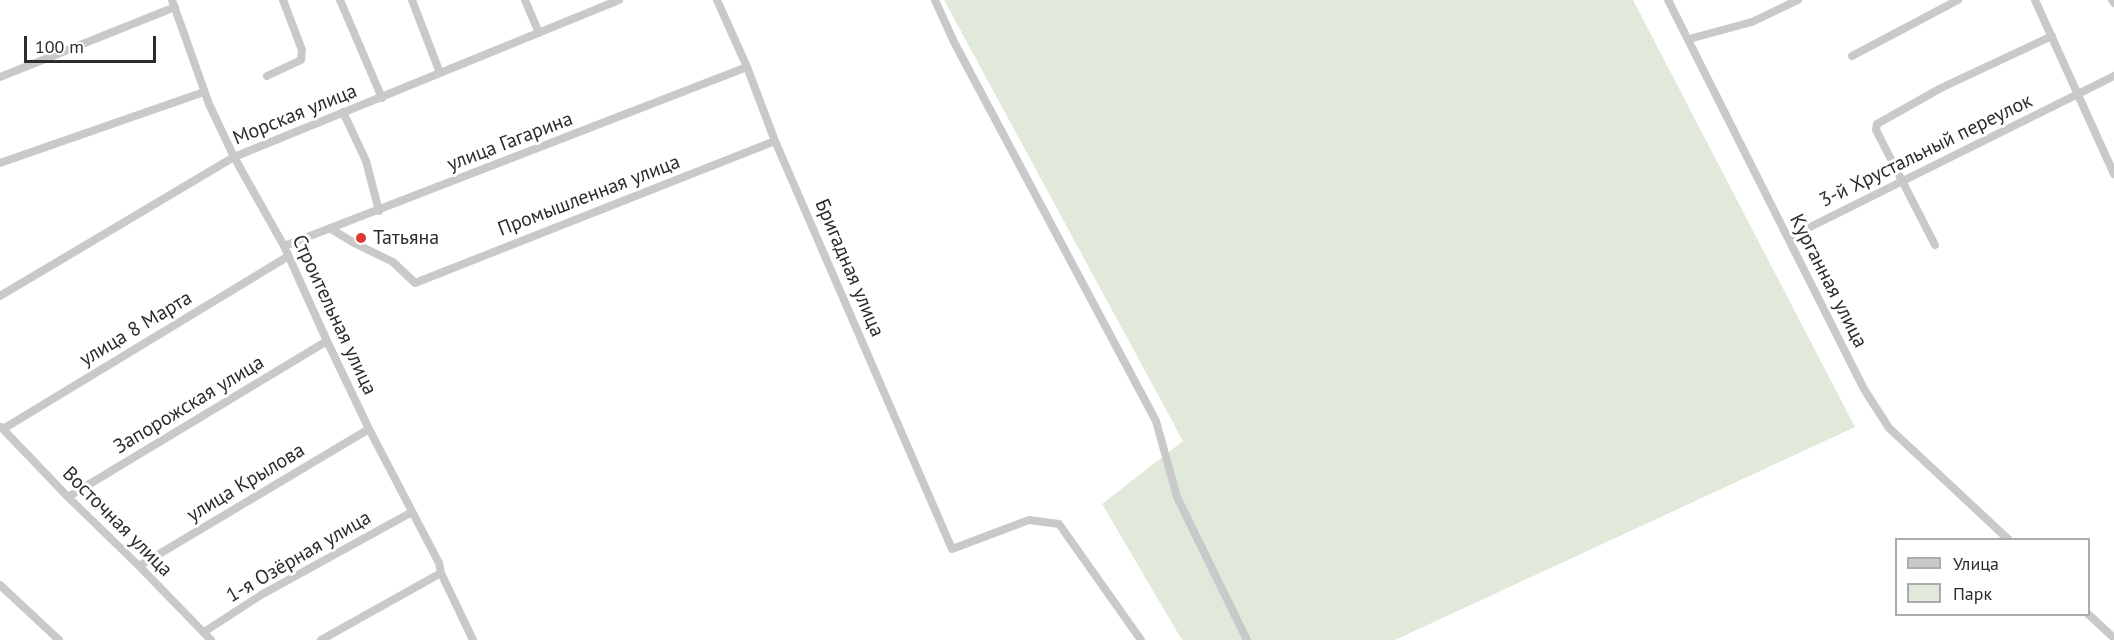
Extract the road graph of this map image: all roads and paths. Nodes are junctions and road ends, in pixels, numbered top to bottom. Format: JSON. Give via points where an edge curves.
{"nodes":[{"id":1,"x":283,"y":0,"type":"edge"},
{"id":2,"x":340,"y":0,"type":"edge"},
{"id":3,"x":412,"y":0,"type":"edge"},
{"id":4,"x":525,"y":0,"type":"edge"},
{"id":5,"x":617,"y":0,"type":"edge"},
{"id":6,"x":717,"y":0,"type":"edge"},
{"id":7,"x":935,"y":0,"type":"edge"},
{"id":8,"x":1668,"y":0,"type":"edge"},
{"id":9,"x":1798,"y":0,"type":"edge"},
{"id":10,"x":1958,"y":0,"type":"edge"},
{"id":11,"x":2035,"y":0,"type":"edge"},
{"id":12,"x":1788,"y":2,"type":"edge"},
{"id":13,"x":174,"y":4,"type":"edge"},
{"id":14,"x":539,"y":33,"type":"junction"},
{"id":15,"x":2052,"y":36,"type":"junction"},
{"id":16,"x":1689,"y":39,"type":"junction"},
{"id":17,"x":1852,"y":56,"type":"dead end"},
{"id":18,"x":747,"y":67,"type":"junction"},
{"id":19,"x":440,"y":73,"type":"junction"},
{"id":20,"x":267,"y":76,"type":"dead end"},
{"id":21,"x":2114,"y":76,"type":"edge"},
{"id":22,"x":0,"y":77,"type":"edge"},
{"id":23,"x":204,"y":93,"type":"junction"},
{"id":24,"x":2078,"y":94,"type":"junction"},
{"id":25,"x":382,"y":98,"type":"junction"},
{"id":26,"x":343,"y":112,"type":"junction"},
{"id":27,"x":775,"y":141,"type":"junction"},
{"id":28,"x":234,"y":157,"type":"junction"},
{"id":29,"x":0,"y":163,"type":"edge"},
{"id":30,"x":2114,"y":174,"type":"edge"},
{"id":31,"x":1901,"y":182,"type":"junction"},
{"id":32,"x":378,"y":211,"type":"junction"},
{"id":33,"x":331,"y":229,"type":"junction"},
{"id":34,"x":1788,"y":238,"type":"junction"},
{"id":35,"x":1935,"y":245,"type":"dead end"},
{"id":36,"x":284,"y":246,"type":"junction"},
{"id":37,"x":287,"y":257,"type":"junction"},
{"id":38,"x":0,"y":296,"type":"edge"},
{"id":39,"x":327,"y":341,"type":"junction"},
{"id":40,"x":1,"y":428,"type":"edge"},
{"id":41,"x":369,"y":429,"type":"junction"},
{"id":42,"x":68,"y":497,"type":"junction"},
{"id":43,"x":412,"y":512,"type":"junction"},
{"id":44,"x":2006,"y":538,"type":"edge"},
{"id":45,"x":139,"y":566,"type":"junction"},
{"id":46,"x":441,"y":573,"type":"junction"},
{"id":47,"x":0,"y":585,"type":"edge"},
{"id":48,"x":2090,"y":616,"type":"edge"},
{"id":49,"x":204,"y":632,"type":"junction"},
{"id":50,"x":2114,"y":638,"type":"edge"},
{"id":51,"x":59,"y":640,"type":"edge"},
{"id":52,"x":211,"y":640,"type":"edge"},
{"id":53,"x":321,"y":640,"type":"edge"},
{"id":54,"x":473,"y":640,"type":"edge"},
{"id":55,"x":1141,"y":640,"type":"edge"},
{"id":56,"x":1247,"y":640,"type":"edge"}],
"edges":[{"from":1,"to":20,"type":"street","via":[[303,50],[300,60]]},
{"from":2,"to":25,"type":"street"},
{"from":3,"to":19,"type":"street"},
{"from":4,"to":14,"type":"street"},
{"from":5,"to":14,"type":"street","name":"Морская улица"},
{"from":6,"to":18,"type":"street","name":"Бригадная улица"},
{"from":7,"to":56,"type":"street","via":[[1156,421],[1177,497]]},
{"from":8,"to":16,"type":"street","name":"Курганная улица"},
{"from":9,"to":12,"type":"street"},
{"from":10,"to":17,"type":"street"},
{"from":11,"to":15,"type":"street"},
{"from":12,"to":16,"type":"street","via":[[1752,22]]},
{"from":13,"to":22,"type":"street"},
{"from":13,"to":23,"type":"street","name":"Строительная улица"},
{"from":14,"to":19,"type":"street","name":"Морская улица"},
{"from":15,"to":24,"type":"street"},
{"from":15,"to":31,"type":"street","via":[[1941,88],[1877,124],[1876,130]]},
{"from":16,"to":34,"type":"street","name":"Курганная улица"},
{"from":18,"to":27,"type":"street","name":"Бригадная улица"},
{"from":18,"to":32,"type":"street","name":"улица Гагарина"},
{"from":19,"to":25,"type":"street","name":"Морская улица"},
{"from":21,"to":24,"type":"street","name":"3-й Хрустальный переулок"},
{"from":23,"to":28,"type":"street","name":"Строительная улица"},
{"from":23,"to":29,"type":"street"},
{"from":24,"to":30,"type":"street"},
{"from":24,"to":31,"type":"street","name":"3-й Хрустальный переулок"},
{"from":25,"to":26,"type":"street","name":"Морская улица"},
{"from":26,"to":28,"type":"street","name":"Морская улица"},
{"from":26,"to":32,"type":"street","via":[[366,161]]},
{"from":27,"to":33,"type":"street","name":"Промышленная улица","via":[[415,283],[393,262]]},
{"from":27,"to":55,"type":"street","name":"Бригадная улица","via":[[952,549],[1029,520],[1059,524]]},
{"from":28,"to":36,"type":"street","name":"Строительная улица"},
{"from":28,"to":38,"type":"street","name":"Морская улица"},
{"from":31,"to":34,"type":"street","name":"3-й Хрустальный переулок"},
{"from":31,"to":35,"type":"street"},
{"from":32,"to":33,"type":"street","name":"улица Гагарина"},
{"from":33,"to":36,"type":"street","name":"улица Гагарина"},
{"from":34,"to":44,"type":"street","name":"Курганная улица","via":[[1864,389],[1888,428]]},
{"from":36,"to":37,"type":"street","name":"Строительная улица"},
{"from":37,"to":39,"type":"street","name":"Строительная улица"},
{"from":37,"to":40,"type":"street","name":"улица 8 Марта"},
{"from":39,"to":41,"type":"street","name":"Строительная улица"},
{"from":39,"to":42,"type":"street","name":"Запорожская улица"},
{"from":40,"to":42,"type":"street","name":"Восточная улица"},
{"from":41,"to":43,"type":"street","name":"Строительная улица"},
{"from":41,"to":45,"type":"street","name":"улица Крылова"},
{"from":42,"to":45,"type":"street","name":"Восточная улица"},
{"from":43,"to":46,"type":"street","name":"Строительная улица"},
{"from":43,"to":49,"type":"street","name":"1-я Озёрная улица","via":[[261,595]]},
{"from":45,"to":49,"type":"street","name":"Восточная улица"},
{"from":46,"to":53,"type":"street"},
{"from":46,"to":54,"type":"street","name":"Строительная улица"},
{"from":47,"to":51,"type":"street"},
{"from":48,"to":50,"type":"street"},
{"from":49,"to":52,"type":"street","name":"Восточная улица"}]}
